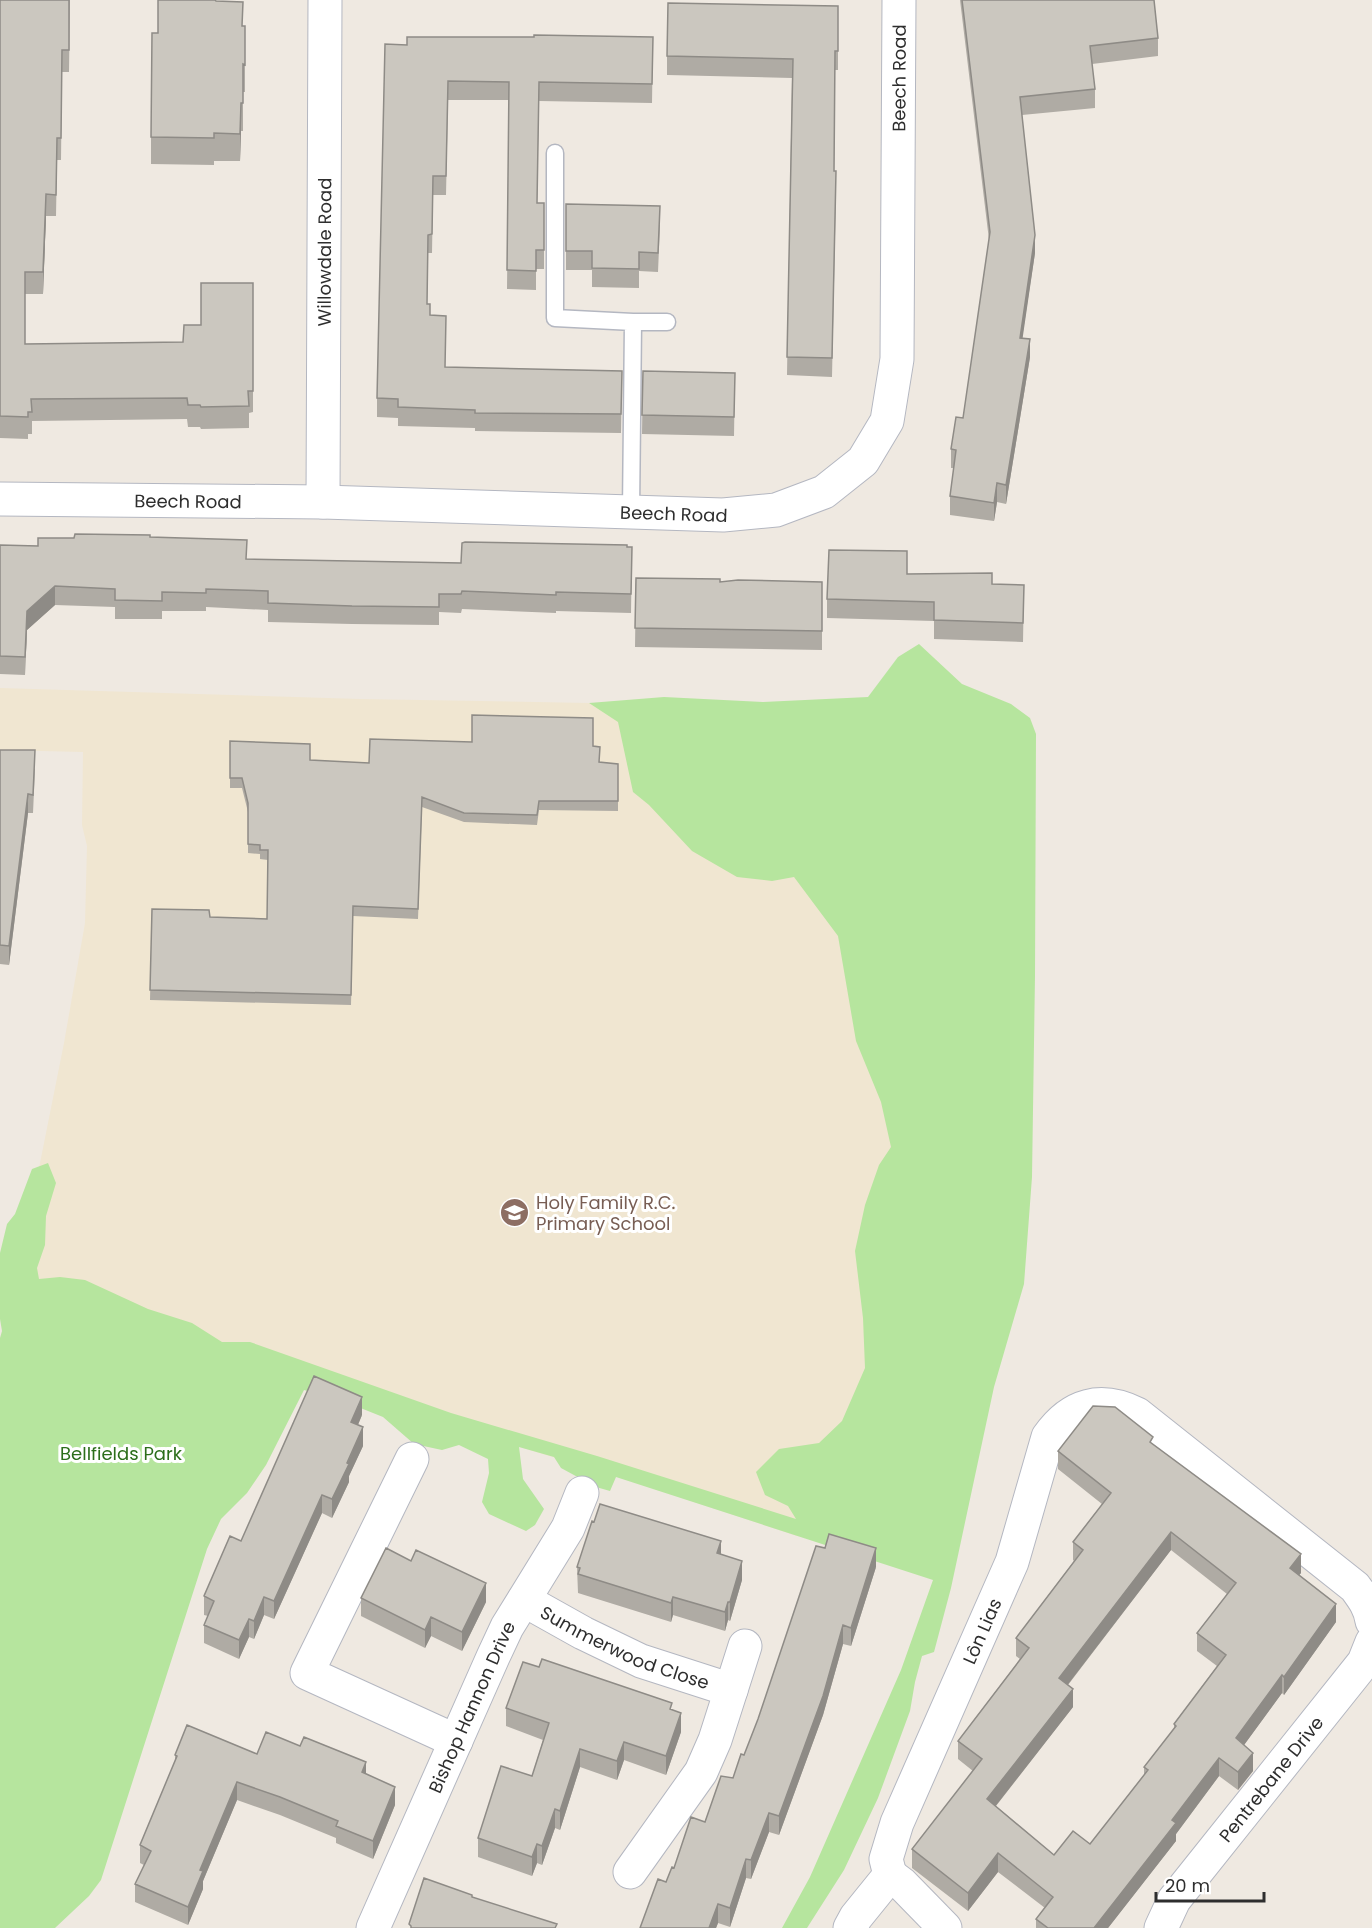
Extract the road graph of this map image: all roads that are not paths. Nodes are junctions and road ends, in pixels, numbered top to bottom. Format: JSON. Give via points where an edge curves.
{"nodes":[{"id":1,"x":325,"y":0,"type":"edge"},
{"id":2,"x":899,"y":0,"type":"edge"},
{"id":3,"x":555,"y":153,"type":"dead end"},
{"id":4,"x":633,"y":322,"type":"junction"},
{"id":5,"x":668,"y":322,"type":"dead end"},
{"id":6,"x":0,"y":499,"type":"edge"},
{"id":7,"x":323,"y":502,"type":"junction"},
{"id":8,"x":631,"y":512,"type":"junction"},
{"id":9,"x":412,"y":1459,"type":"dead end"},
{"id":10,"x":582,"y":1493,"type":"dead end"},
{"id":11,"x":524,"y":1600,"type":"junction"},
{"id":12,"x":1370,"y":1630,"type":"edge"},
{"id":13,"x":745,"y":1646,"type":"dead end"},
{"id":14,"x":731,"y":1690,"type":"junction"},
{"id":15,"x":456,"y":1741,"type":"junction"},
{"id":16,"x":630,"y":1872,"type":"dead end"},
{"id":17,"x":890,"y":1875,"type":"junction"},
{"id":18,"x":373,"y":1928,"type":"edge"},
{"id":19,"x":850,"y":1928,"type":"edge"},
{"id":20,"x":945,"y":1928,"type":"edge"},
{"id":21,"x":1161,"y":1928,"type":"edge"}],
"edges":[{"from":1,"to":7,"type":"street","name":"Willowdale Road"},
{"from":2,"to":8,"type":"street","name":"Beech Road","via":[[897,359],[888,421],[863,461],[824,492],[776,510],[723,515]]},
{"from":3,"to":4,"type":"lane","via":[[555,318]]},
{"from":4,"to":5,"type":"lane"},
{"from":4,"to":8,"type":"lane"},
{"from":6,"to":7,"type":"street","name":"Beech Road"},
{"from":7,"to":8,"type":"street","name":"Beech Road"},
{"from":9,"to":15,"type":"street","via":[[307,1673]]},
{"from":10,"to":11,"type":"street","name":"Bishop Hannon Drive","via":[[568,1528]]},
{"from":11,"to":14,"type":"street","name":"Summerwood Close","via":[[641,1661]]},
{"from":11,"to":15,"type":"street","name":"Bishop Hannon Drive","via":[[493,1657]]},
{"from":12,"to":17,"type":"street","name":"Lôn Lias","via":[[1355,1587],[1137,1414],[1124,1408],[1095,1405],[1068,1415],[1048,1437],[1012,1562],[897,1823],[886,1859]]},
{"from":12,"to":21,"type":"street","name":"Pentrebane Drive","via":[[1174,1900]]},
{"from":13,"to":14,"type":"street","name":"Summerwood Close"},
{"from":14,"to":16,"type":"street","name":"Summerwood Close","via":[[701,1772]]},
{"from":15,"to":18,"type":"street","name":"Bishop Hannon Drive"},
{"from":17,"to":19,"type":"street"},
{"from":17,"to":20,"type":"street"}]}
